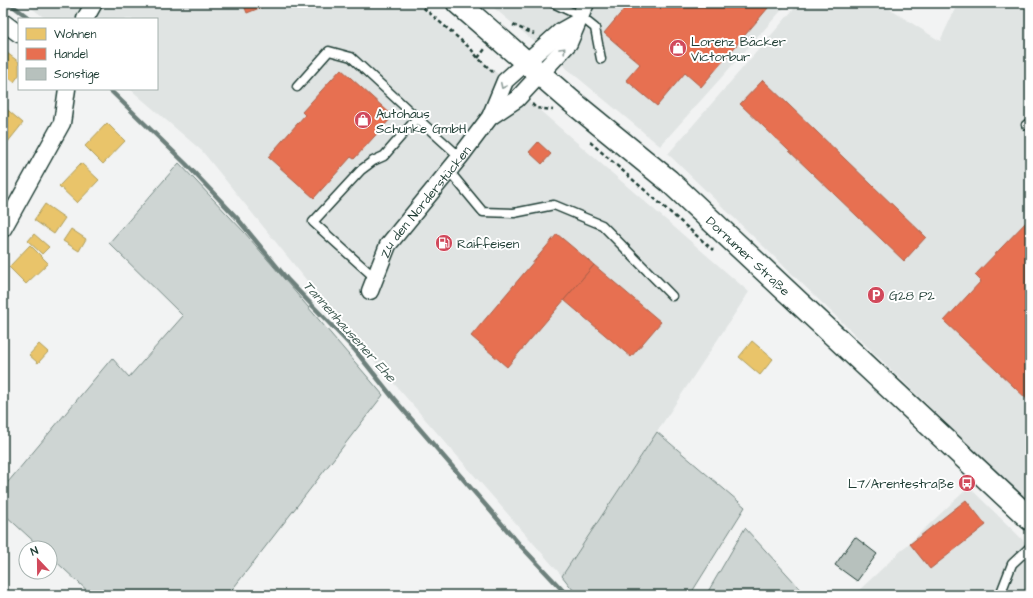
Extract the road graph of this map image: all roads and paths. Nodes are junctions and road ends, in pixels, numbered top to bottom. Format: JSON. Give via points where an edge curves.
{"nodes":[{"id":1,"x":94,"y":3,"type":"edge"},
{"id":2,"x":418,"y":3,"type":"edge"},
{"id":3,"x":458,"y":3,"type":"edge"},
{"id":4,"x":553,"y":3,"type":"edge"},
{"id":5,"x":581,"y":14,"type":"edge"},
{"id":6,"x":86,"y":18,"type":"edge"},
{"id":7,"x":3,"y":22,"type":"edge"},
{"id":8,"x":18,"y":33,"type":"edge"},
{"id":9,"x":541,"y":33,"type":"dead end"},
{"id":10,"x":496,"y":35,"type":"junction"},
{"id":11,"x":478,"y":58,"type":"junction"},
{"id":12,"x":601,"y":59,"type":"dead end"},
{"id":13,"x":534,"y":68,"type":"junction"},
{"id":14,"x":505,"y":81,"type":"junction"},
{"id":15,"x":297,"y":87,"type":"dead end"},
{"id":16,"x":67,"y":90,"type":"edge"},
{"id":17,"x":490,"y":117,"type":"junction"},
{"id":18,"x":417,"y":118,"type":"junction"},
{"id":19,"x":460,"y":157,"type":"junction"},
{"id":20,"x":449,"y":171,"type":"junction"},
{"id":21,"x":3,"y":229,"type":"edge"},
{"id":22,"x":372,"y":284,"type":"joint"},
{"id":23,"x":672,"y":296,"type":"dead end"},
{"id":24,"x":1030,"y":519,"type":"edge"},
{"id":25,"x":1030,"y":547,"type":"edge"},
{"id":26,"x":1000,"y":595,"type":"edge"}],
"edges":[{"from":1,"to":6,"type":"street"},
{"from":2,"to":11,"type":"path"},
{"from":3,"to":10,"type":"main road","name":"Dornumer Straße"},
{"from":4,"to":5,"type":"lane"},
{"from":5,"to":12,"type":"lane","via":[[595,28]]},
{"from":5,"to":13,"type":"street","via":[[561,31]]},
{"from":7,"to":8,"type":"street"},
{"from":9,"to":10,"type":"path","via":[[533,34],[507,23]]},
{"from":10,"to":11,"type":"path"},
{"from":10,"to":13,"type":"main road","name":"Dornumer Straße"},
{"from":11,"to":14,"type":"path"},
{"from":13,"to":14,"type":"street","name":"Zu den Norderstücken"},
{"from":13,"to":17,"type":"street","name":"Zu den Norderstücken","via":[[518,100]]},
{"from":13,"to":24,"type":"main road","name":"Dornumer Straße","via":[[669,181]]},
{"from":14,"to":17,"type":"street","name":"Zu den Norderstücken","one_way":true},
{"from":15,"to":18,"type":"lane","via":[[329,51],[351,57]]},
{"from":16,"to":21,"type":"street","via":[[62,124]]},
{"from":17,"to":19,"type":"street","name":"Zu den Norderstücken"},
{"from":18,"to":19,"type":"lane"},
{"from":18,"to":22,"type":"lane","via":[[384,156],[361,170],[313,222]]},
{"from":19,"to":20,"type":"street","name":"Zu den Norderstücken"},
{"from":20,"to":22,"type":"street","name":"Zu den Norderstücken","via":[[388,245]]},
{"from":20,"to":23,"type":"lane","via":[[483,212],[514,213],[554,205],[602,225]]},
{"from":25,"to":26,"type":"lane","via":[[1012,564]]}]}
